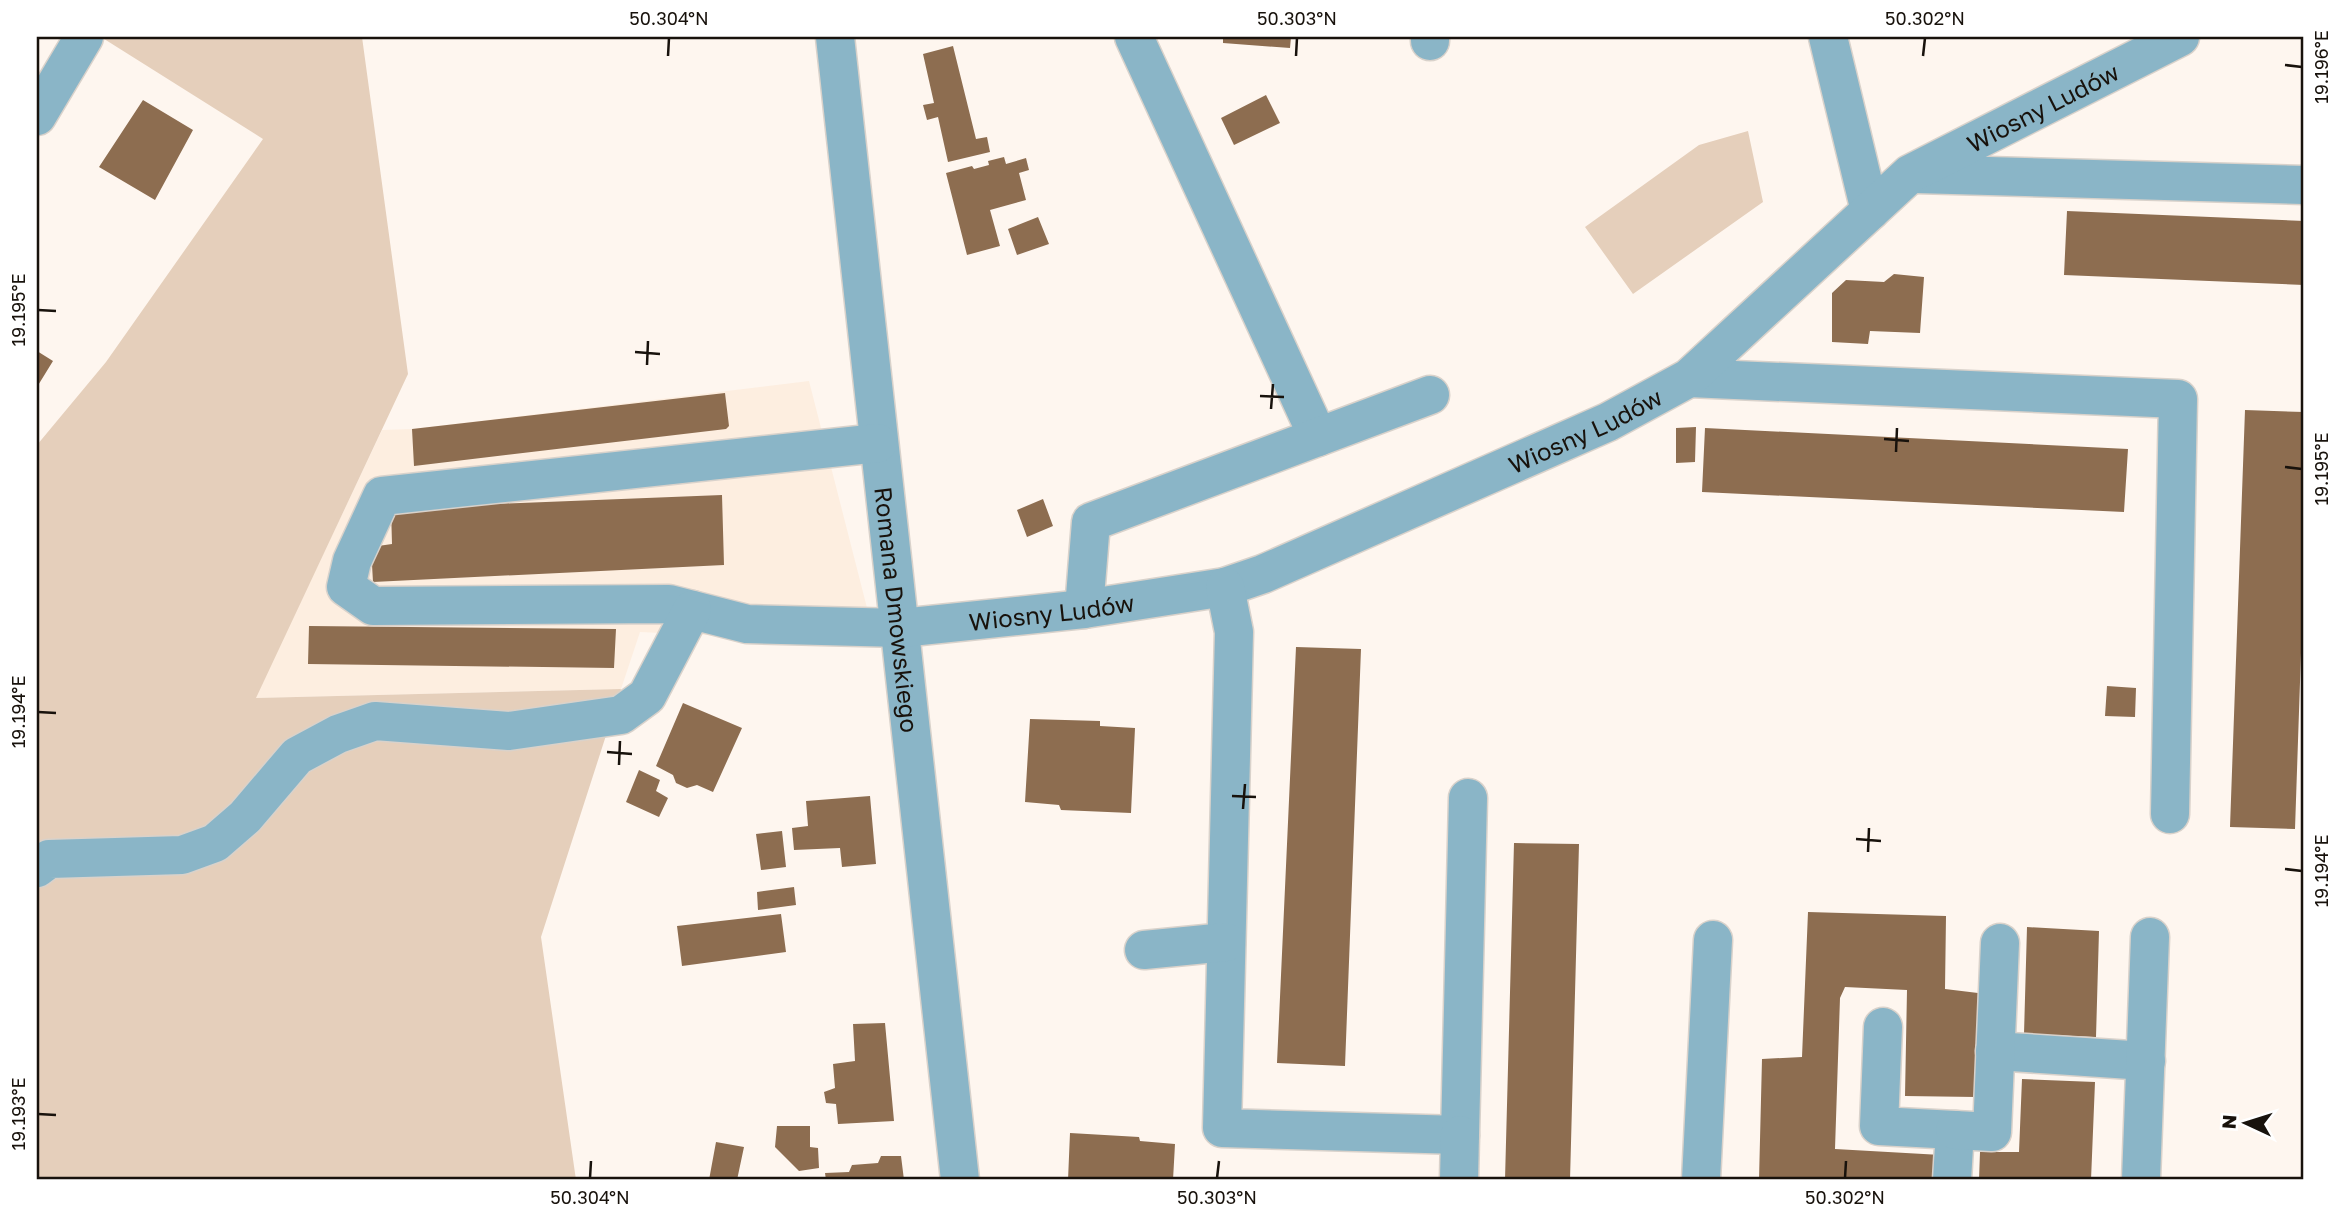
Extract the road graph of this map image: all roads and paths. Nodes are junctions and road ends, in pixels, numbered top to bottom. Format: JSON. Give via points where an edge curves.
{"nodes":[{"id":1,"x":84,"y":37,"type":"edge"},
{"id":2,"x":835,"y":37,"type":"edge"},
{"id":3,"x":1134,"y":37,"type":"edge"},
{"id":4,"x":1828,"y":37,"type":"edge"},
{"id":5,"x":2180,"y":37,"type":"edge"},
{"id":6,"x":37,"y":116,"type":"edge"},
{"id":7,"x":1910,"y":174,"type":"junction"},
{"id":8,"x":2304,"y":185,"type":"edge"},
{"id":9,"x":1870,"y":211,"type":"junction"},
{"id":10,"x":1689,"y":378,"type":"junction"},
{"id":11,"x":1430,"y":395,"type":"dead end"},
{"id":12,"x":1318,"y":437,"type":"junction"},
{"id":13,"x":878,"y":443,"type":"junction"},
{"id":14,"x":1225,"y":587,"type":"junction"},
{"id":15,"x":1084,"y":609,"type":"junction"},
{"id":16,"x":692,"y":610,"type":"junction"},
{"id":17,"x":901,"y":628,"type":"junction"},
{"id":18,"x":1468,"y":798,"type":"dead end"},
{"id":19,"x":2171,"y":814,"type":"dead end"},
{"id":20,"x":37,"y":868,"type":"edge"},
{"id":21,"x":2150,"y":937,"type":"dead end"},
{"id":22,"x":1713,"y":940,"type":"dead end"},
{"id":23,"x":1226,"y":942,"type":"junction"},
{"id":24,"x":2000,"y":943,"type":"dead end"},
{"id":25,"x":1144,"y":950,"type":"dead end"},
{"id":26,"x":1883,"y":1027,"type":"dead end"},
{"id":27,"x":1995,"y":1051,"type":"junction"},
{"id":28,"x":2146,"y":1061,"type":"junction"},
{"id":29,"x":1955,"y":1130,"type":"junction"},
{"id":30,"x":1460,"y":1135,"type":"junction"},
{"id":31,"x":960,"y":1180,"type":"edge"},
{"id":32,"x":1459,"y":1180,"type":"edge"},
{"id":33,"x":1701,"y":1180,"type":"edge"},
{"id":34,"x":1952,"y":1180,"type":"edge"},
{"id":35,"x":2141,"y":1180,"type":"edge"}],
"edges":[{"from":1,"to":6,"type":"street"},
{"from":2,"to":13,"type":"street","name":"Romana Dmowskiego"},
{"from":3,"to":12,"type":"street"},
{"from":4,"to":9,"type":"street"},
{"from":5,"to":7,"type":"street","name":"Wiosny Ludów"},
{"from":7,"to":8,"type":"street"},
{"from":7,"to":9,"type":"street","name":"Wiosny Ludów"},
{"from":9,"to":10,"type":"street","name":"Wiosny Ludów"},
{"from":10,"to":14,"type":"street","name":"Wiosny Ludów","via":[[1608,422]]},
{"from":10,"to":19,"type":"street","via":[[2178,399]]},
{"from":11,"to":12,"type":"street"},
{"from":12,"to":15,"type":"street","via":[[1091,522]]},
{"from":13,"to":16,"type":"street","name":"Wiosny Ludów","via":[[382,496],[352,561],[346,587],[373,606],[669,604]]},
{"from":13,"to":17,"type":"street","name":"Romana Dmowskiego"},
{"from":14,"to":15,"type":"street","name":"Wiosny Ludów"},
{"from":14,"to":23,"type":"street","via":[[1234,632]]},
{"from":15,"to":17,"type":"street","name":"Wiosny Ludów"},
{"from":16,"to":17,"type":"street","name":"Wiosny Ludów","via":[[747,624]]},
{"from":16,"to":20,"type":"street","via":[[647,696],[621,715],[509,731],[375,721],[297,756],[245,817],[215,843],[182,855],[49,859]]},
{"from":17,"to":31,"type":"street","name":"Romana Dmowskiego"},
{"from":18,"to":30,"type":"street"},
{"from":21,"to":28,"type":"street"},
{"from":22,"to":33,"type":"street"},
{"from":23,"to":25,"type":"street"},
{"from":23,"to":30,"type":"street","via":[[1222,1128]]},
{"from":24,"to":27,"type":"street"},
{"from":26,"to":29,"type":"street","via":[[1879,1126]]},
{"from":27,"to":28,"type":"street"},
{"from":27,"to":29,"type":"street","via":[[1992,1132]]},
{"from":28,"to":35,"type":"street"},
{"from":29,"to":34,"type":"street"},
{"from":30,"to":32,"type":"street"}]}
